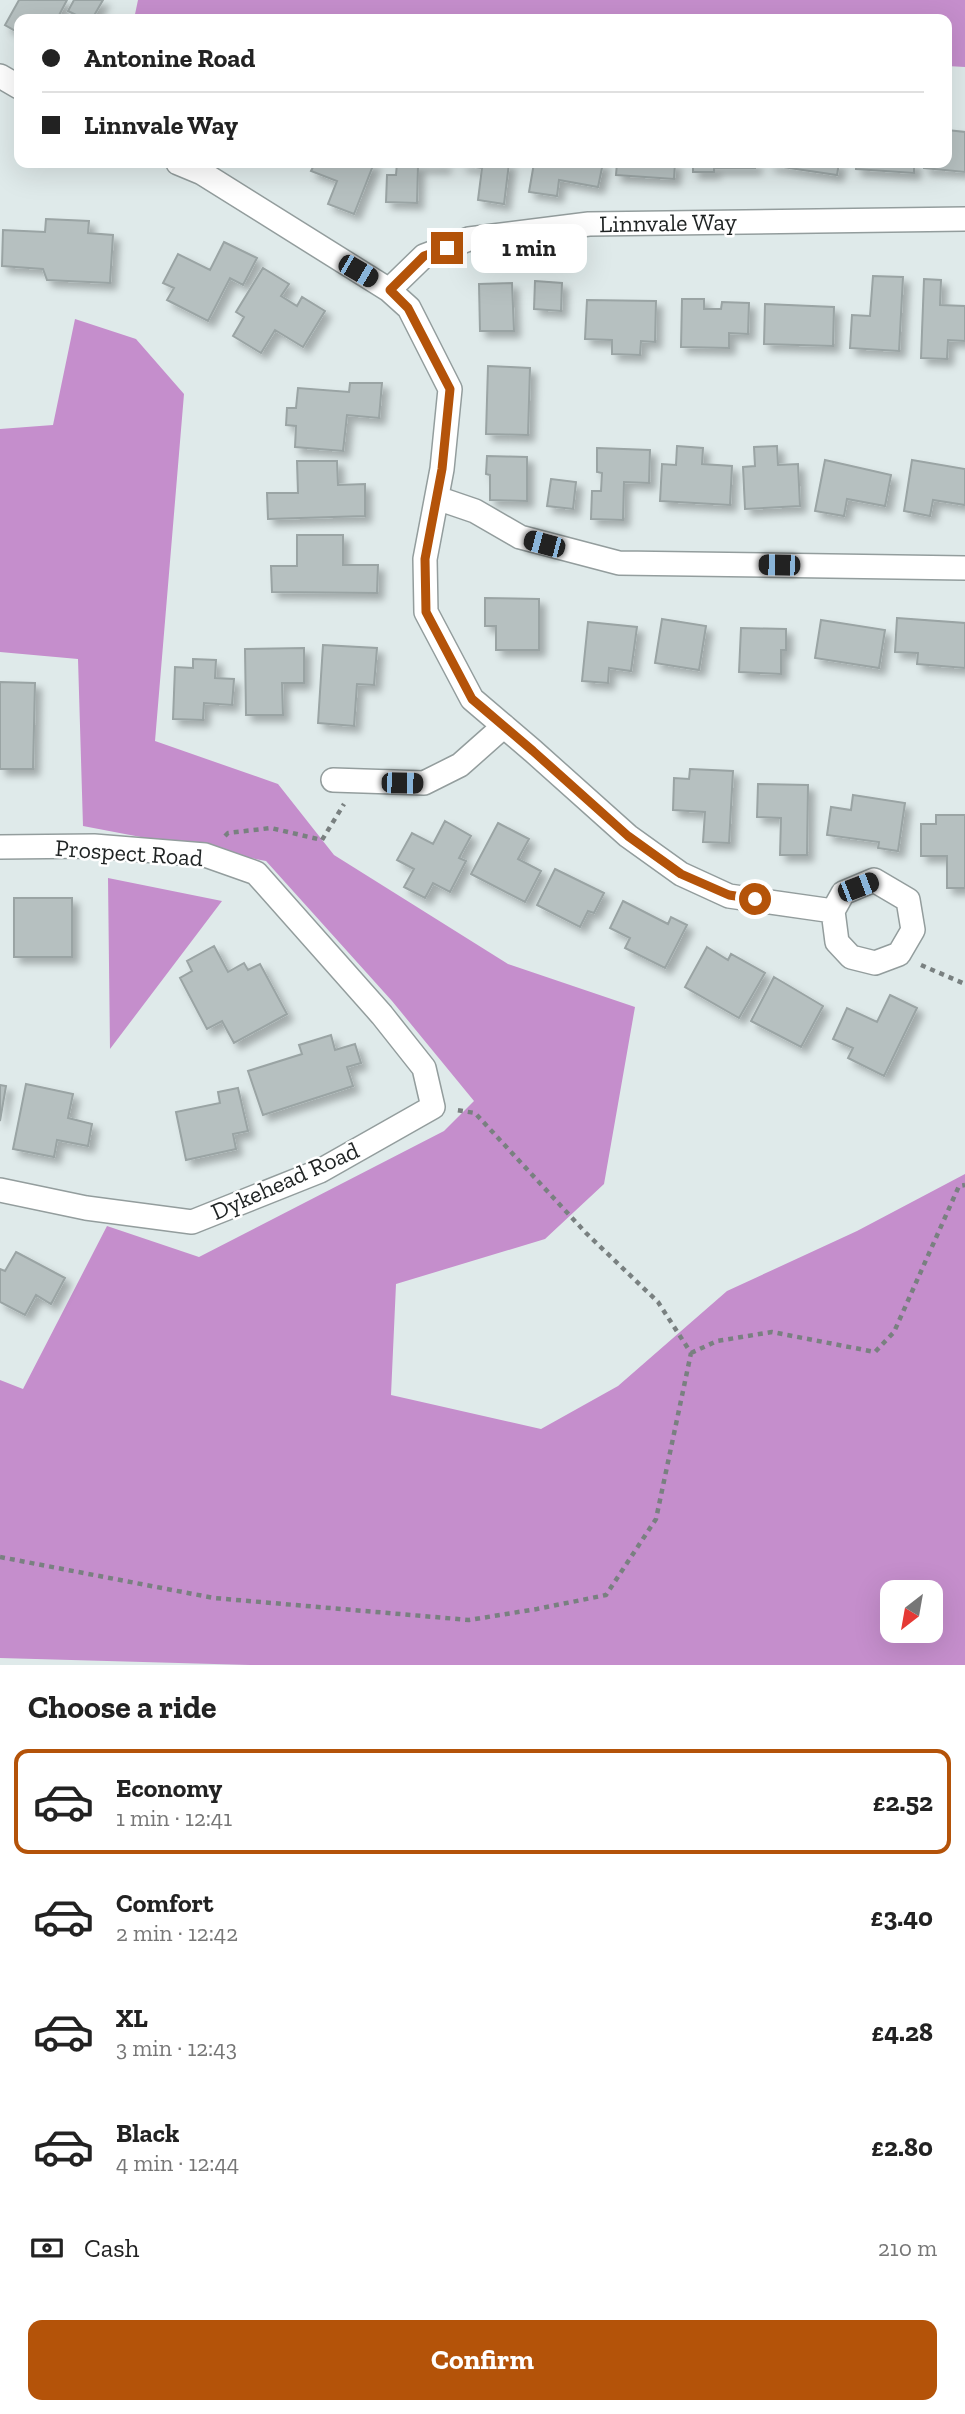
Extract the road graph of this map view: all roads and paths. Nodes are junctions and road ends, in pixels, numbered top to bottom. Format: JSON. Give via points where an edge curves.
{"nodes":[{"id":1,"x":190,"y":168,"type":"edge"},
{"id":2,"x":965,"y":219,"type":"edge"},
{"id":3,"x":390,"y":290,"type":"junction"},
{"id":4,"x":437,"y":498,"type":"junction"},
{"id":5,"x":965,"y":568,"type":"edge"},
{"id":6,"x":504,"y":726,"type":"junction"},
{"id":7,"x":332,"y":780,"type":"dead end"},
{"id":8,"x":356,"y":782,"type":"junction"},
{"id":9,"x":0,"y":847,"type":"edge"},
{"id":10,"x":205,"y":855,"type":"junction"},
{"id":11,"x":833,"y":911,"type":"junction"},
{"id":12,"x":899,"y":954,"type":"junction"},
{"id":13,"x":965,"y":984,"type":"edge"},
{"id":14,"x":433,"y":1107,"type":"junction"},
{"id":15,"x":965,"y":1185,"type":"edge"},
{"id":16,"x":0,"y":1190,"type":"edge"},
{"id":17,"x":691,"y":1353,"type":"junction"},
{"id":18,"x":0,"y":1557,"type":"edge"}],
"edges":[{"from":1,"to":3,"type":"street"},
{"from":2,"to":3,"type":"street","name":"Linnvale Way","via":[[589,224],[469,239],[424,256]]},
{"from":3,"to":4,"type":"street","via":[[408,308],[450,389]]},
{"from":4,"to":5,"type":"street","via":[[475,511],[520,537],[619,563]]},
{"from":4,"to":6,"type":"street","via":[[425,559],[426,612],[472,699]]},
{"from":6,"to":8,"type":"street","via":[[460,765],[424,783]]},
{"from":6,"to":11,"type":"street","via":[[628,836],[681,874],[729,895]]},
{"from":7,"to":8,"type":"street"},
{"from":8,"to":10,"type":"path","via":[[322,840],[271,828],[228,833]]},
{"from":9,"to":10,"type":"street","name":"Prospect Road","via":[[94,846]]},
{"from":10,"to":14,"type":"street","name":"Prospect Road","via":[[256,873],[424,1068]]},
{"from":11,"to":12,"type":"street","via":[[837,942],[851,957],[875,963]]},
{"from":11,"to":12,"type":"street","via":[[843,893],[874,880],[908,900],[913,930]]},
{"from":12,"to":13,"type":"path"},
{"from":14,"to":16,"type":"street","name":"Dykehead Road","via":[[320,1171],[192,1222],[86,1208]]},
{"from":14,"to":17,"type":"path","via":[[475,1113],[586,1233],[659,1302]]},
{"from":15,"to":17,"type":"path","via":[[959,1186],[894,1332],[875,1352],[772,1332],[717,1341]]},
{"from":17,"to":18,"type":"path","via":[[656,1519],[606,1595],[469,1620],[214,1598]]}]}
